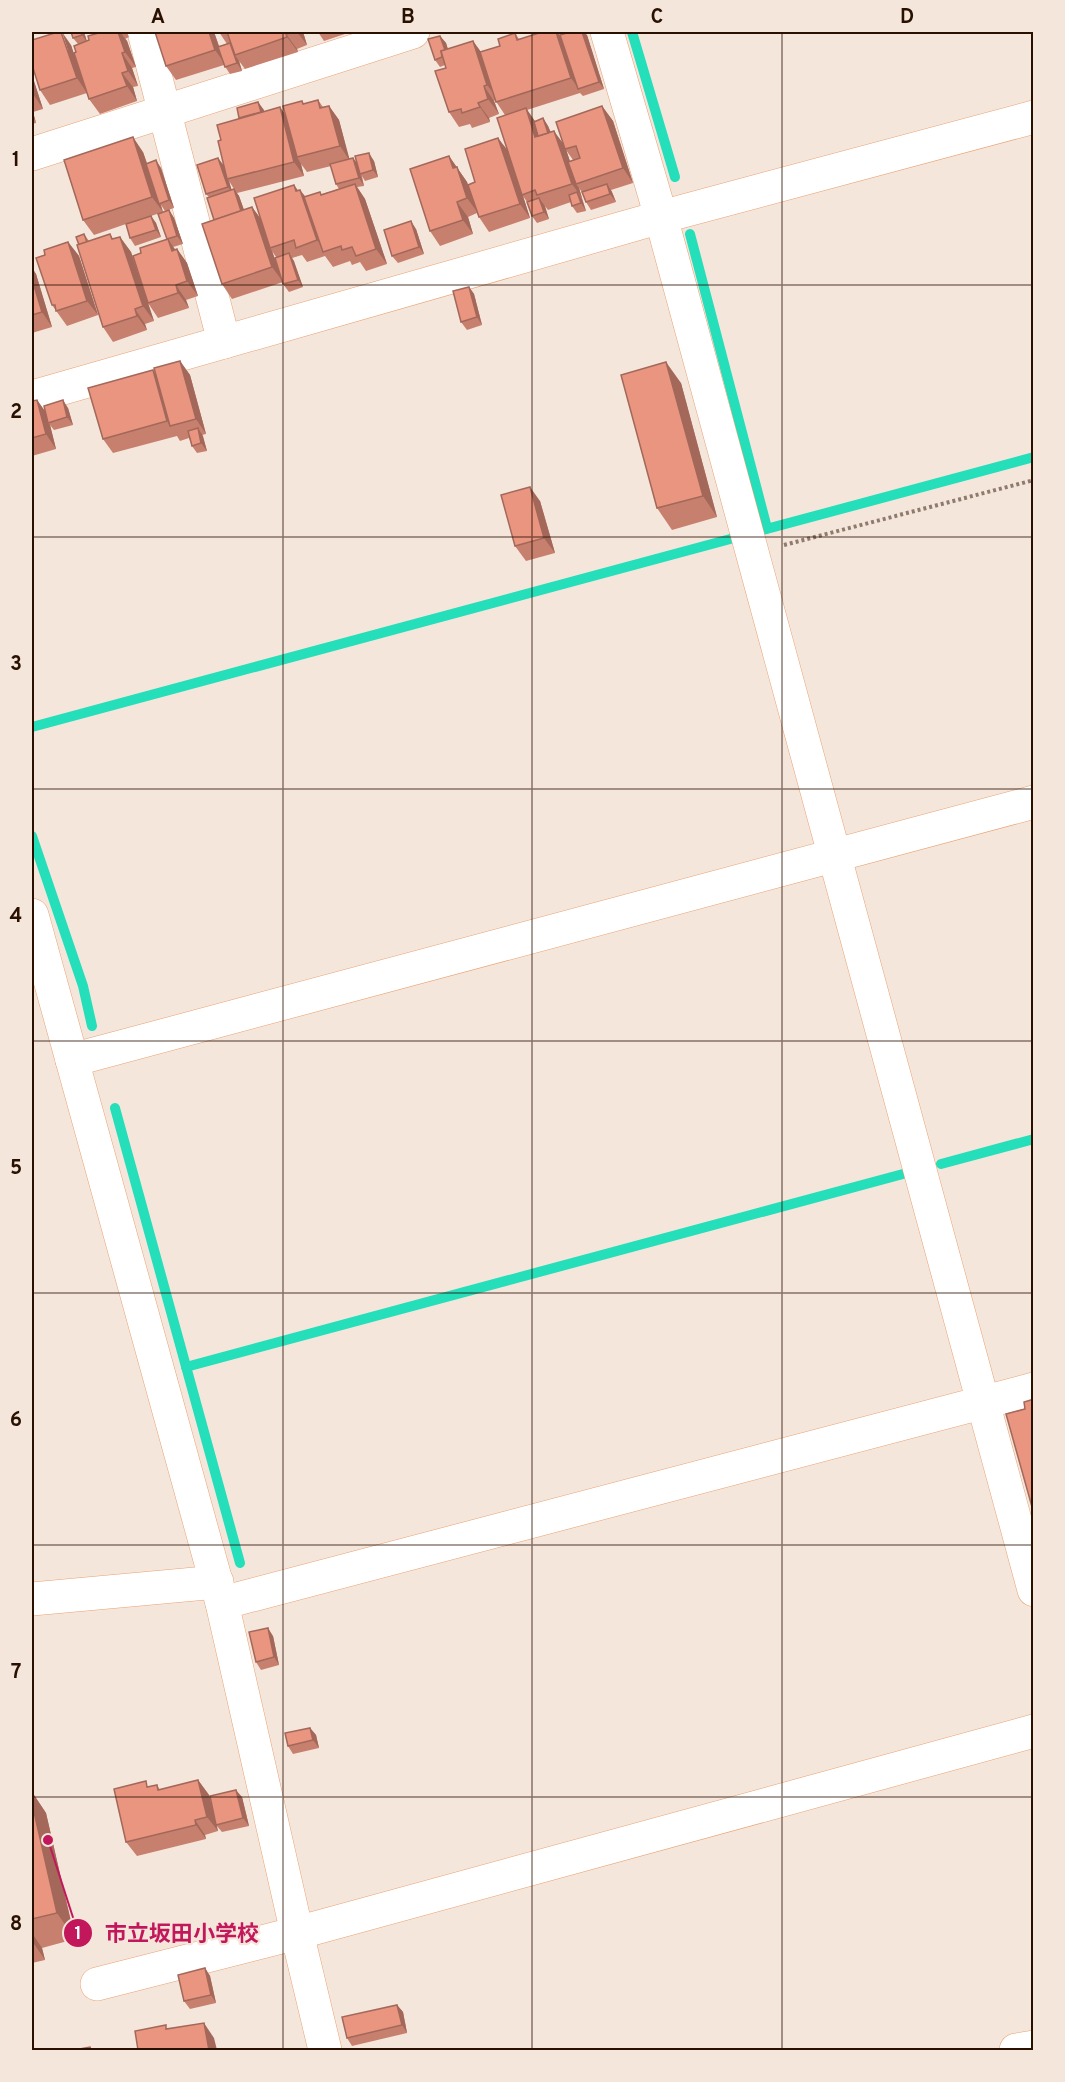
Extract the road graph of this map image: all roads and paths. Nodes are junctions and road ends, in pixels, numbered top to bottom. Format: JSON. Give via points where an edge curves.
{"nodes":[{"id":1,"x":144,"y":32,"type":"edge"},
{"id":2,"x":413,"y":32,"type":"edge"},
{"id":3,"x":607,"y":32,"type":"edge"},
{"id":4,"x":165,"y":113,"type":"junction"},
{"id":5,"x":1034,"y":117,"type":"edge"},
{"id":6,"x":32,"y":154,"type":"edge"},
{"id":7,"x":661,"y":217,"type":"junction"},
{"id":8,"x":224,"y":342,"type":"junction"},
{"id":9,"x":32,"y":397,"type":"edge"},
{"id":10,"x":1034,"y":480,"type":"edge"},
{"id":11,"x":753,"y":553,"type":"junction"},
{"id":12,"x":1034,"y":802,"type":"edge"},
{"id":13,"x":835,"y":855,"type":"junction"},
{"id":14,"x":32,"y":915,"type":"edge"},
{"id":15,"x":72,"y":1060,"type":"junction"},
{"id":16,"x":1034,"y":1389,"type":"edge"},
{"id":17,"x":981,"y":1403,"type":"junction"},
{"id":18,"x":1034,"y":1590,"type":"edge"},
{"id":19,"x":219,"y":1592,"type":"junction"},
{"id":20,"x":32,"y":1599,"type":"edge"},
{"id":21,"x":1034,"y":1731,"type":"edge"},
{"id":22,"x":297,"y":1933,"type":"junction"},
{"id":23,"x":97,"y":1984,"type":"dead end"},
{"id":24,"x":1034,"y":2047,"type":"edge"},
{"id":25,"x":325,"y":2050,"type":"edge"},
{"id":26,"x":1016,"y":2050,"type":"edge"}],
"edges":[{"from":1,"to":4,"type":"street"},
{"from":2,"to":4,"type":"street"},
{"from":3,"to":7,"type":"street"},
{"from":4,"to":6,"type":"street"},
{"from":4,"to":8,"type":"street"},
{"from":5,"to":7,"type":"street"},
{"from":7,"to":8,"type":"street"},
{"from":7,"to":11,"type":"street"},
{"from":8,"to":9,"type":"street"},
{"from":10,"to":11,"type":"path"},
{"from":11,"to":13,"type":"street"},
{"from":12,"to":13,"type":"street"},
{"from":13,"to":15,"type":"street"},
{"from":13,"to":17,"type":"street"},
{"from":14,"to":15,"type":"street"},
{"from":15,"to":19,"type":"street"},
{"from":16,"to":17,"type":"street"},
{"from":17,"to":18,"type":"street"},
{"from":17,"to":19,"type":"street"},
{"from":19,"to":20,"type":"street"},
{"from":19,"to":22,"type":"street"},
{"from":21,"to":22,"type":"street"},
{"from":22,"to":23,"type":"street"},
{"from":22,"to":25,"type":"street"},
{"from":24,"to":26,"type":"street"}]}
